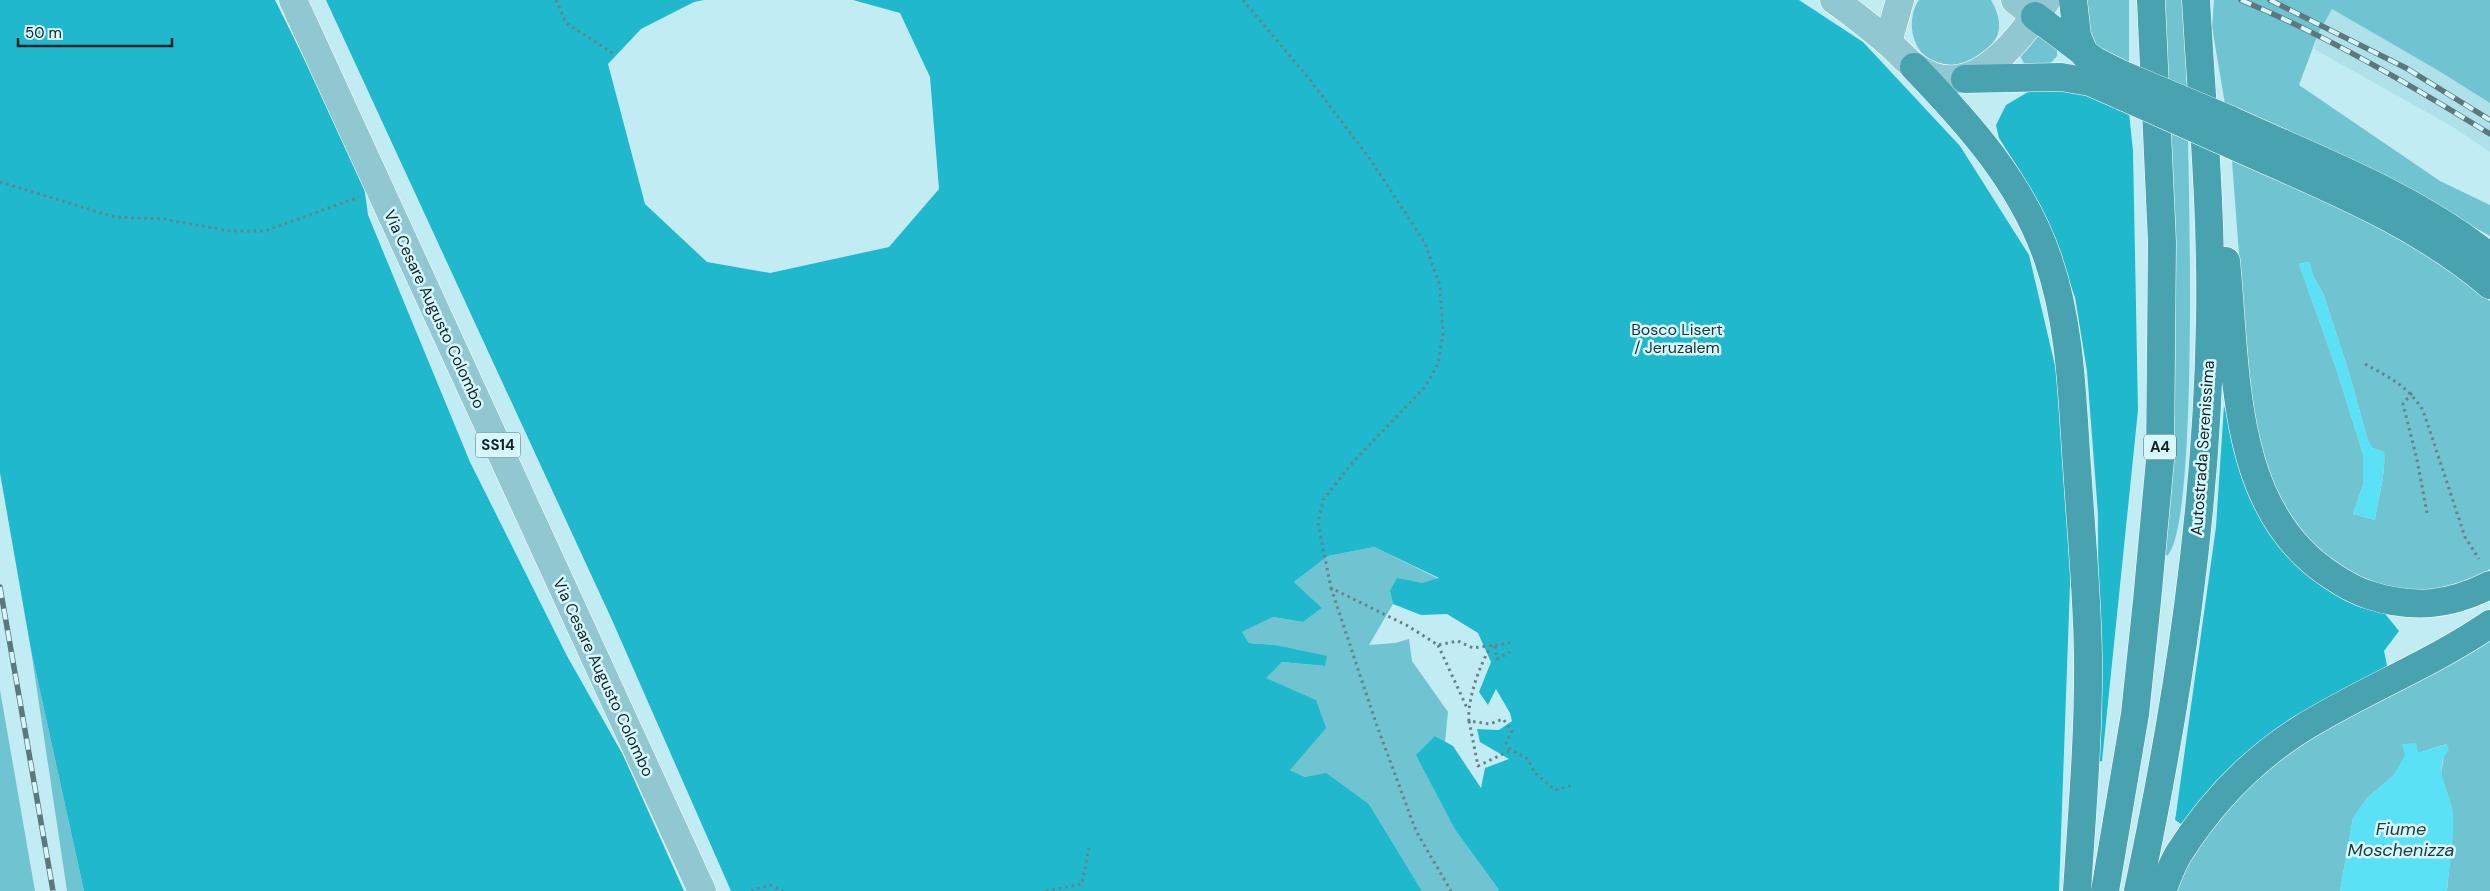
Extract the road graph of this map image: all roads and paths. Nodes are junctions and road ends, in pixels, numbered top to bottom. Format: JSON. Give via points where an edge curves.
{"nodes":[{"id":1,"x":293,"y":0,"type":"edge"},
{"id":2,"x":556,"y":0,"type":"edge"},
{"id":3,"x":1243,"y":0,"type":"edge"},
{"id":4,"x":1834,"y":0,"type":"edge"},
{"id":5,"x":1900,"y":0,"type":"edge"},
{"id":6,"x":2073,"y":0,"type":"edge"},
{"id":7,"x":2151,"y":0,"type":"edge"},
{"id":8,"x":2196,"y":0,"type":"edge"},
{"id":9,"x":2032,"y":5,"type":"edge"},
{"id":10,"x":1888,"y":42,"type":"junction"},
{"id":11,"x":614,"y":54,"type":"dead end"},
{"id":12,"x":2085,"y":55,"type":"junction"},
{"id":13,"x":1914,"y":67,"type":"junction"},
{"id":14,"x":1965,"y":79,"type":"junction"},
{"id":15,"x":2122,"y":85,"type":"junction"},
{"id":16,"x":2229,"y":131,"type":"junction"},
{"id":17,"x":2207,"y":167,"type":"junction"},
{"id":18,"x":0,"y":182,"type":"edge"},
{"id":19,"x":380,"y":188,"type":"junction"},
{"id":20,"x":2490,"y":257,"type":"edge"},
{"id":21,"x":2490,"y":285,"type":"edge"},
{"id":22,"x":2365,"y":364,"type":"dead end"},
{"id":23,"x":2412,"y":393,"type":"junction"},
{"id":24,"x":2427,"y":514,"type":"dead end"},
{"id":25,"x":2479,"y":559,"type":"dead end"},
{"id":26,"x":2490,"y":585,"type":"edge"},
{"id":27,"x":1330,"y":588,"type":"junction"},
{"id":28,"x":2490,"y":624,"type":"edge"},
{"id":29,"x":1510,"y":643,"type":"dead end"},
{"id":30,"x":1438,"y":645,"type":"junction"},
{"id":31,"x":1493,"y":646,"type":"junction"},
{"id":32,"x":1510,"y":652,"type":"dead end"},
{"id":33,"x":1468,"y":711,"type":"junction"},
{"id":34,"x":1469,"y":721,"type":"junction"},
{"id":35,"x":1511,"y":750,"type":"junction"},
{"id":36,"x":1573,"y":785,"type":"dead end"},
{"id":37,"x":1089,"y":848,"type":"dead end"},
{"id":38,"x":702,"y":891,"type":"edge"},
{"id":39,"x":751,"y":891,"type":"edge"},
{"id":40,"x":783,"y":891,"type":"edge"},
{"id":41,"x":1048,"y":891,"type":"edge"},
{"id":42,"x":1451,"y":891,"type":"edge"},
{"id":43,"x":2077,"y":891,"type":"edge"},
{"id":44,"x":2105,"y":891,"type":"edge"},
{"id":45,"x":2138,"y":891,"type":"edge"},
{"id":46,"x":2162,"y":891,"type":"edge"}],
"edges":[{"from":1,"to":19,"type":"main road","name":"Via Cesare Augusto Colombo","number":"SS14"},
{"from":2,"to":11,"type":"path","via":[[566,23]]},
{"from":3,"to":27,"type":"path","via":[[1370,159],[1425,243],[1440,286],[1443,333],[1438,364],[1424,388],[1353,462],[1323,500],[1318,523]]},
{"from":4,"to":10,"type":"main road"},
{"from":5,"to":10,"type":"main road"},
{"from":6,"to":12,"type":"highway","via":[[2077,36]]},
{"from":7,"to":44,"type":"highway","number":"A4","via":[[2162,242],[2160,460],[2135,714]]},
{"from":8,"to":17,"type":"highway","name":"Autostrada Serenissima"},
{"from":9,"to":12,"type":"highway"},
{"from":9,"to":14,"type":"main road","via":[[1998,58]]},
{"from":10,"to":13,"type":"main road"},
{"from":12,"to":15,"type":"highway"},
{"from":13,"to":14,"type":"main road","via":[[1934,76]]},
{"from":13,"to":43,"type":"highway","via":[[1965,119],[2017,192],[2048,259],[2062,311],[2071,379],[2088,657]]},
{"from":14,"to":15,"type":"highway","via":[[2061,77]]},
{"from":15,"to":16,"type":"highway","bridge":true},
{"from":16,"to":20,"type":"highway","via":[[2438,219]]},
{"from":16,"to":21,"type":"highway","via":[[2397,221],[2434,243]]},
{"from":17,"to":26,"type":"highway","via":[[2226,262],[2236,388],[2248,452],[2259,484],[2278,521],[2319,568],[2361,593],[2412,605],[2451,602]]},
{"from":17,"to":45,"type":"highway","name":"Autostrada Serenissima","via":[[2210,319],[2202,481],[2174,695]]},
{"from":18,"to":19,"type":"path","via":[[115,216],[163,219],[230,231],[265,231],[342,205]]},
{"from":19,"to":38,"type":"main road","name":"Via Cesare Augusto Colombo","number":"SS14"},
{"from":22,"to":23,"type":"path"},
{"from":23,"to":24,"type":"path","via":[[2403,404],[2418,460]]},
{"from":23,"to":25,"type":"path","via":[[2423,410],[2465,537]]},
{"from":27,"to":30,"type":"path","via":[[1408,626]]},
{"from":27,"to":42,"type":"path","via":[[1416,831]]},
{"from":28,"to":46,"type":"highway","via":[[2452,649],[2301,729],[2256,763],[2229,789],[2178,854]]},
{"from":29,"to":31,"type":"path"},
{"from":30,"to":31,"type":"path","via":[[1458,641],[1473,648]]},
{"from":30,"to":33,"type":"path"},
{"from":31,"to":32,"type":"path","via":[[1497,660]]},
{"from":31,"to":33,"type":"path","via":[[1482,659]]},
{"from":33,"to":34,"type":"path"},
{"from":34,"to":35,"type":"path","via":[[1490,724],[1503,719],[1512,732],[1506,743]]},
{"from":34,"to":35,"type":"path","via":[[1478,766]]},
{"from":35,"to":36,"type":"path","via":[[1528,759],[1534,772],[1555,790]]},
{"from":37,"to":41,"type":"path","via":[[1082,884]]},
{"from":39,"to":40,"type":"path","via":[[770,885]]}]}
